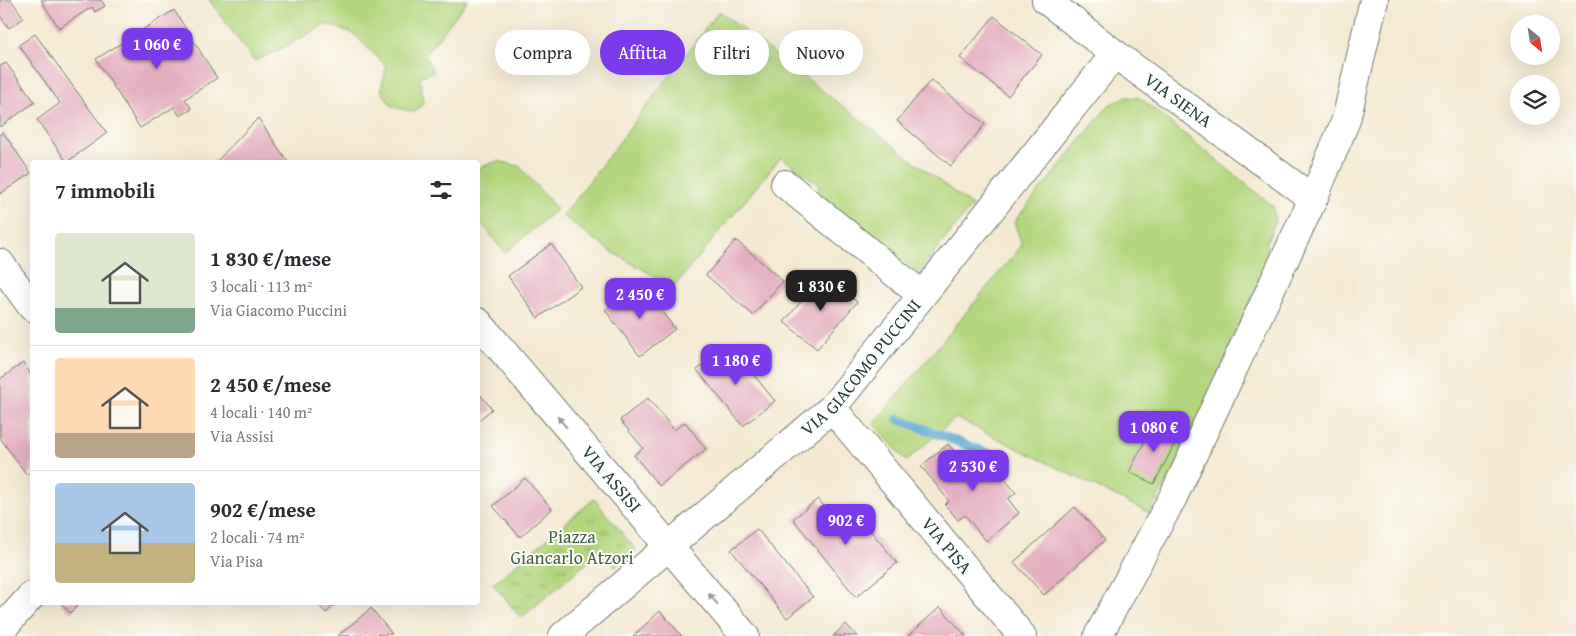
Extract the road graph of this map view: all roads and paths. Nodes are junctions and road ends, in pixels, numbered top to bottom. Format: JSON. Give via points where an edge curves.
{"nodes":[{"id":1,"x":1046,"y":0,"type":"edge"},
{"id":2,"x":1374,"y":0,"type":"edge"},
{"id":3,"x":1115,"y":54,"type":"junction"},
{"id":4,"x":785,"y":184,"type":"dead end"},
{"id":5,"x":1313,"y":199,"type":"junction"},
{"id":6,"x":0,"y":263,"type":"edge"},
{"id":7,"x":922,"y":295,"type":"junction"},
{"id":8,"x":30,"y":304,"type":"edge"},
{"id":9,"x":480,"y":324,"type":"edge"},
{"id":10,"x":832,"y":408,"type":"junction"},
{"id":11,"x":667,"y":546,"type":"junction"},
{"id":12,"x":30,"y":597,"type":"edge"},
{"id":13,"x":0,"y":631,"type":"edge"},
{"id":14,"x":563,"y":636,"type":"edge"},
{"id":15,"x":744,"y":636,"type":"edge"},
{"id":16,"x":1022,"y":636,"type":"edge"},
{"id":17,"x":1098,"y":636,"type":"edge"}],
"edges":[{"from":1,"to":3,"type":"street","name":"VIA SIENA"},
{"from":2,"to":5,"type":"street","via":[[1346,120]]},
{"from":3,"to":5,"type":"street","name":"VIA SIENA"},
{"from":3,"to":7,"type":"street","name":"VIA GIACOMO PUCCINI"},
{"from":4,"to":7,"type":"street"},
{"from":5,"to":17,"type":"street","via":[[1173,497]]},
{"from":6,"to":8,"type":"street"},
{"from":7,"to":10,"type":"street","name":"VIA GIACOMO PUCCINI"},
{"from":11,"to":9,"type":"street","name":"VIA ASSISI","one_way":true},
{"from":10,"to":11,"type":"street","name":"VIA GIACOMO PUCCINI"},
{"from":10,"to":16,"type":"street","name":"VIA PISA"},
{"from":11,"to":14,"type":"street","name":"VIA GIACOMO PUCCINI"},
{"from":15,"to":11,"type":"street","name":"VIA ASSISI","one_way":true},
{"from":12,"to":13,"type":"street"}]}
